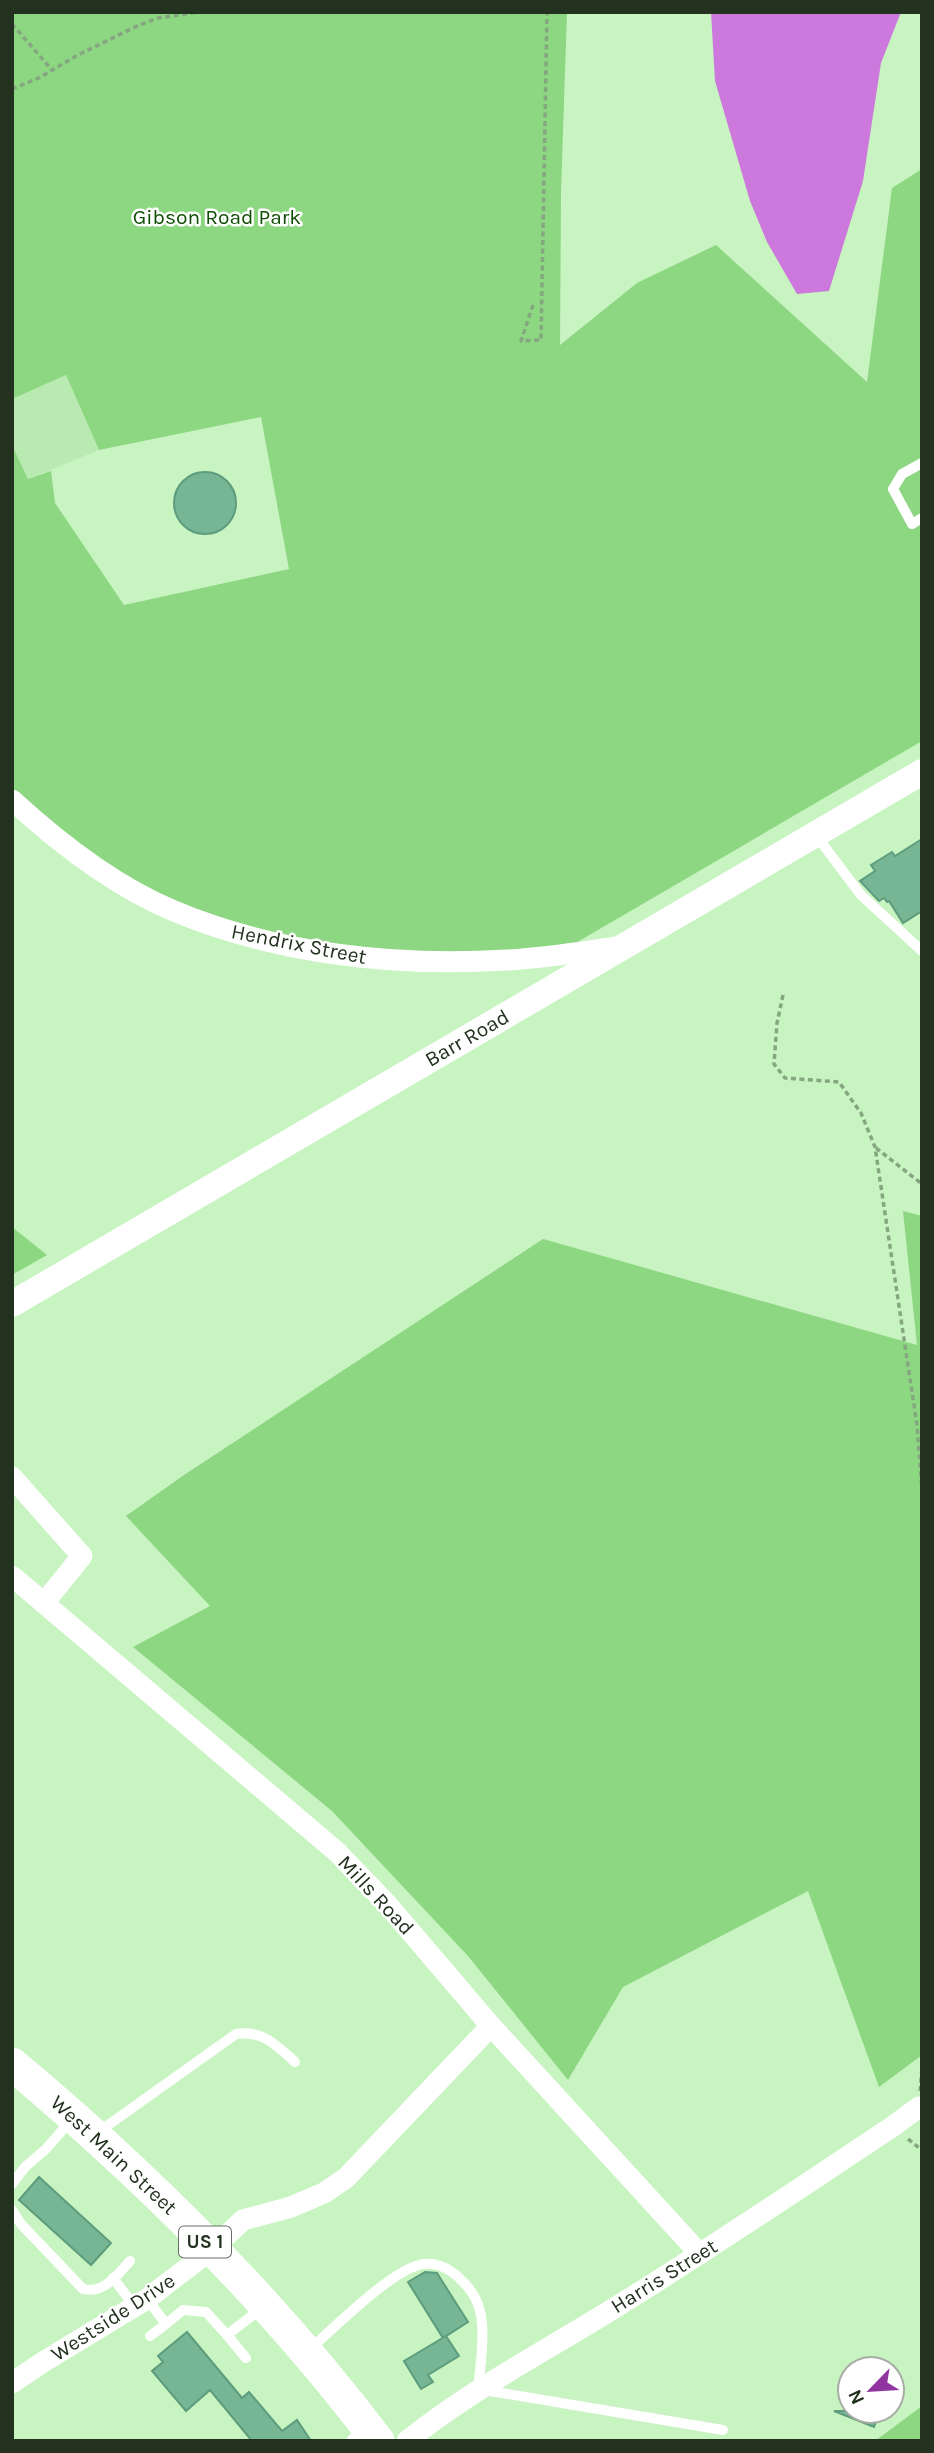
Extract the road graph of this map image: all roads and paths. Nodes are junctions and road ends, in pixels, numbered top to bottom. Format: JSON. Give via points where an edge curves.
{"nodes":[{"id":1,"x":199,"y":12,"type":"edge"},
{"id":2,"x":547,"y":12,"type":"edge"},
{"id":3,"x":12,"y":24,"type":"edge"},
{"id":4,"x":52,"y":70,"type":"junction"},
{"id":5,"x":12,"y":89,"type":"edge"},
{"id":6,"x":533,"y":305,"type":"dead end"},
{"id":7,"x":922,"y":463,"type":"edge"},
{"id":8,"x":922,"y":518,"type":"edge"},
{"id":9,"x":917,"y":778,"type":"edge"},
{"id":10,"x":12,"y":800,"type":"edge"},
{"id":11,"x":815,"y":834,"type":"junction"},
{"id":12,"x":623,"y":947,"type":"junction"},
{"id":13,"x":922,"y":951,"type":"edge"},
{"id":14,"x":783,"y":995,"type":"dead end"},
{"id":15,"x":875,"y":1147,"type":"junction"},
{"id":16,"x":922,"y":1184,"type":"edge"},
{"id":17,"x":12,"y":1304,"type":"edge"},
{"id":18,"x":12,"y":1477,"type":"edge"},
{"id":19,"x":922,"y":1490,"type":"edge"},
{"id":20,"x":12,"y":1576,"type":"edge"},
{"id":21,"x":44,"y":1603,"type":"junction"},
{"id":22,"x":491,"y":2026,"type":"junction"},
{"id":23,"x":295,"y":2062,"type":"dead end"},
{"id":24,"x":20,"y":2074,"type":"edge"},
{"id":25,"x":919,"y":2107,"type":"dead end"},
{"id":26,"x":84,"y":2126,"type":"junction"},
{"id":27,"x":12,"y":2184,"type":"edge"},
{"id":28,"x":12,"y":2210,"type":"edge"},
{"id":29,"x":212,"y":2249,"type":"junction"},
{"id":30,"x":700,"y":2254,"type":"junction"},
{"id":31,"x":130,"y":2261,"type":"dead end"},
{"id":32,"x":113,"y":2278,"type":"junction"},
{"id":33,"x":141,"y":2303,"type":"junction"},
{"id":34,"x":264,"y":2306,"type":"junction"},
{"id":35,"x":166,"y":2323,"type":"junction"},
{"id":36,"x":227,"y":2335,"type":"junction"},
{"id":37,"x":149,"y":2336,"type":"dead end"},
{"id":38,"x":305,"y":2353,"type":"junction"},
{"id":39,"x":246,"y":2358,"type":"dead end"},
{"id":40,"x":12,"y":2383,"type":"edge"},
{"id":41,"x":478,"y":2389,"type":"junction"},
{"id":42,"x":723,"y":2430,"type":"dead end"},
{"id":43,"x":365,"y":2436,"type":"edge"},
{"id":44,"x":407,"y":2441,"type":"edge"}],
"edges":[{"from":1,"to":4,"type":"path","via":[[139,25]]},
{"from":2,"to":6,"type":"path","via":[[541,340],[521,341]]},
{"from":3,"to":4,"type":"path"},
{"from":4,"to":5,"type":"path"},
{"from":7,"to":8,"type":"lane","via":[[902,474],[893,489],[912,524]]},
{"from":9,"to":11,"type":"street","name":"Barr Road"},
{"from":10,"to":12,"type":"street","name":"Hendrix Street","via":[[79,856],[122,884],[171,910],[253,938],[390,960],[458,962]]},
{"from":11,"to":12,"type":"street","name":"Barr Road"},
{"from":11,"to":13,"type":"lane","via":[[866,901]]},
{"from":12,"to":17,"type":"street","name":"Barr Road"},
{"from":14,"to":15,"type":"path","via":[[774,1064],[785,1078],[839,1082],[861,1114]]},
{"from":15,"to":16,"type":"path"},
{"from":15,"to":19,"type":"path","via":[[917,1425]]},
{"from":18,"to":21,"type":"street","via":[[82,1556]]},
{"from":20,"to":21,"type":"street","name":"Mills Road"},
{"from":21,"to":22,"type":"street","name":"Mills Road","via":[[337,1852]]},
{"from":22,"to":29,"type":"street","name":"Westside Drive","via":[[346,2178],[292,2207],[243,2220]]},
{"from":22,"to":30,"type":"street","name":"Mills Road"},
{"from":23,"to":26,"type":"lane","via":[[268,2038],[236,2034]]},
{"from":24,"to":26,"type":"main road","name":"West Main Street","number":"US 1"},
{"from":25,"to":30,"type":"street","name":"Harris Street"},
{"from":26,"to":27,"type":"lane","via":[[46,2149]]},
{"from":26,"to":29,"type":"main road","name":"West Main Street","number":"US 1"},
{"from":28,"to":32,"type":"lane","via":[[83,2288],[92,2291]]},
{"from":29,"to":33,"type":"street","name":"Westside Drive"},
{"from":29,"to":34,"type":"main road","name":"West Main Street","number":"US 1"},
{"from":30,"to":41,"type":"street","name":"Harris Street"},
{"from":31,"to":32,"type":"lane"},
{"from":32,"to":33,"type":"lane"},
{"from":33,"to":35,"type":"lane"},
{"from":33,"to":40,"type":"street","name":"Westside Drive"},
{"from":34,"to":36,"type":"lane"},
{"from":34,"to":38,"type":"main road","name":"West Main Street","number":"US 1"},
{"from":35,"to":36,"type":"lane","via":[[183,2310],[206,2312]]},
{"from":35,"to":37,"type":"lane"},
{"from":36,"to":39,"type":"lane"},
{"from":38,"to":41,"type":"lane","via":[[380,2287],[423,2263],[442,2265],[470,2289],[477,2302],[482,2324]]},
{"from":38,"to":43,"type":"main road","name":"West Main Street","number":"US 1"},
{"from":41,"to":42,"type":"lane"},
{"from":41,"to":44,"type":"street","name":"Harris Street"}]}
